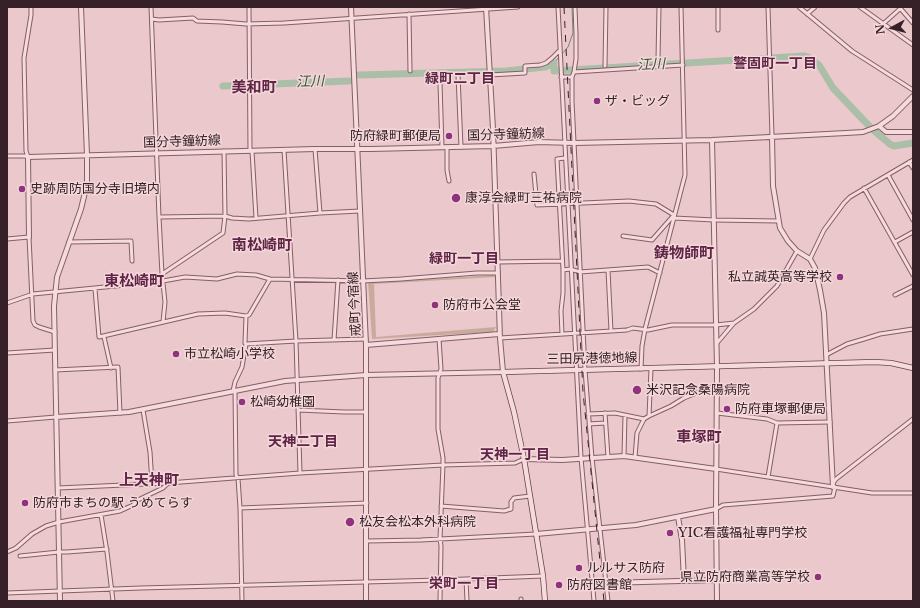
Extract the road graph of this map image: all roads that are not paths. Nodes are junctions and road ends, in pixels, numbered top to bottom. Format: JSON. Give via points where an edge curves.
{"nodes":[{"id":1,"x":31,"y":7,"type":"edge"},
{"id":2,"x":81,"y":7,"type":"edge"},
{"id":3,"x":152,"y":7,"type":"edge"},
{"id":4,"x":249,"y":7,"type":"edge"},
{"id":5,"x":351,"y":7,"type":"edge"},
{"id":6,"x":424,"y":7,"type":"edge"},
{"id":7,"x":518,"y":7,"type":"edge"},
{"id":8,"x":558,"y":7,"type":"edge"},
{"id":9,"x":575,"y":7,"type":"edge"},
{"id":10,"x":606,"y":7,"type":"edge"},
{"id":11,"x":659,"y":7,"type":"edge"},
{"id":12,"x":681,"y":7,"type":"edge"},
{"id":13,"x":718,"y":7,"type":"edge"},
{"id":14,"x":768,"y":7,"type":"edge"},
{"id":15,"x":799,"y":7,"type":"edge"},
{"id":16,"x":815,"y":7,"type":"edge"},
{"id":17,"x":860,"y":7,"type":"edge"},
{"id":18,"x":486,"y":8,"type":"edge"},
{"id":19,"x":901,"y":8,"type":"edge"},
{"id":20,"x":456,"y":9,"type":"edge"},
{"id":21,"x":425,"y":13,"type":"junction"},
{"id":22,"x":410,"y":14,"type":"junction"},
{"id":23,"x":807,"y":14,"type":"junction"},
{"id":24,"x":352,"y":18,"type":"junction"},
{"id":25,"x":152,"y":19,"type":"junction"},
{"id":26,"x":913,"y":22,"type":"edge"},
{"id":27,"x":249,"y":24,"type":"junction"},
{"id":28,"x":883,"y":24,"type":"junction"},
{"id":29,"x":718,"y":30,"type":"dead end"},
{"id":30,"x":913,"y":45,"type":"edge"},
{"id":31,"x":560,"y":50,"type":"junction"},
{"id":32,"x":658,"y":60,"type":"dead end"},
{"id":33,"x":683,"y":65,"type":"junction"},
{"id":34,"x":605,"y":66,"type":"dead end"},
{"id":35,"x":410,"y":71,"type":"dead end"},
{"id":36,"x":574,"y":72,"type":"junction"},
{"id":37,"x":458,"y":75,"type":"dead end"},
{"id":38,"x":490,"y":75,"type":"junction"},
{"id":39,"x":561,"y":77,"type":"junction"},
{"id":40,"x":572,"y":77,"type":"junction"},
{"id":41,"x":440,"y":83,"type":"dead end"},
{"id":42,"x":913,"y":90,"type":"edge"},
{"id":43,"x":913,"y":96,"type":"edge"},
{"id":44,"x":879,"y":126,"type":"junction"},
{"id":45,"x":913,"y":132,"type":"edge"},
{"id":46,"x":772,"y":136,"type":"junction"},
{"id":47,"x":684,"y":140,"type":"junction"},
{"id":48,"x":712,"y":140,"type":"junction"},
{"id":49,"x":564,"y":144,"type":"junction"},
{"id":50,"x":574,"y":144,"type":"junction"},
{"id":51,"x":461,"y":146,"type":"junction"},
{"id":52,"x":494,"y":146,"type":"junction"},
{"id":53,"x":442,"y":147,"type":"junction"},
{"id":54,"x":447,"y":147,"type":"junction"},
{"id":55,"x":315,"y":148,"type":"junction"},
{"id":56,"x":358,"y":149,"type":"junction"},
{"id":57,"x":284,"y":150,"type":"junction"},
{"id":58,"x":224,"y":151,"type":"junction"},
{"id":59,"x":251,"y":151,"type":"junction"},
{"id":60,"x":157,"y":154,"type":"junction"},
{"id":61,"x":87,"y":155,"type":"junction"},
{"id":62,"x":7,"y":156,"type":"edge"},
{"id":63,"x":28,"y":157,"type":"junction"},
{"id":64,"x":565,"y":158,"type":"junction"},
{"id":65,"x":911,"y":161,"type":"edge"},
{"id":66,"x":913,"y":168,"type":"edge"},
{"id":67,"x":534,"y":174,"type":"dead end"},
{"id":68,"x":888,"y":175,"type":"junction"},
{"id":69,"x":449,"y":181,"type":"dead end"},
{"id":70,"x":864,"y":188,"type":"junction"},
{"id":71,"x":577,"y":204,"type":"junction"},
{"id":72,"x":559,"y":205,"type":"junction"},
{"id":73,"x":567,"y":205,"type":"junction"},
{"id":74,"x":360,"y":211,"type":"junction"},
{"id":75,"x":320,"y":213,"type":"junction"},
{"id":76,"x":288,"y":215,"type":"junction"},
{"id":77,"x":225,"y":216,"type":"junction"},
{"id":78,"x":159,"y":217,"type":"junction"},
{"id":79,"x":674,"y":217,"type":"junction"},
{"id":80,"x":256,"y":218,"type":"junction"},
{"id":81,"x":714,"y":220,"type":"junction"},
{"id":82,"x":913,"y":220,"type":"edge"},
{"id":83,"x":778,"y":221,"type":"junction"},
{"id":84,"x":913,"y":232,"type":"edge"},
{"id":85,"x":623,"y":236,"type":"dead end"},
{"id":86,"x":29,"y":237,"type":"junction"},
{"id":87,"x":7,"y":239,"type":"edge"},
{"id":88,"x":69,"y":242,"type":"junction"},
{"id":89,"x":895,"y":242,"type":"junction"},
{"id":90,"x":797,"y":251,"type":"junction"},
{"id":91,"x":810,"y":259,"type":"junction"},
{"id":92,"x":132,"y":261,"type":"dead end"},
{"id":93,"x":562,"y":261,"type":"junction"},
{"id":94,"x":498,"y":262,"type":"junction"},
{"id":95,"x":570,"y":269,"type":"junction"},
{"id":96,"x":563,"y":270,"type":"junction"},
{"id":97,"x":608,"y":270,"type":"junction"},
{"id":98,"x":580,"y":272,"type":"junction"},
{"id":99,"x":498,"y":273,"type":"junction"},
{"id":100,"x":162,"y":274,"type":"junction"},
{"id":101,"x":660,"y":274,"type":"junction"},
{"id":102,"x":913,"y":275,"type":"edge"},
{"id":103,"x":270,"y":279,"type":"junction"},
{"id":104,"x":292,"y":279,"type":"junction"},
{"id":105,"x":338,"y":280,"type":"junction"},
{"id":106,"x":363,"y":280,"type":"junction"},
{"id":107,"x":163,"y":281,"type":"junction"},
{"id":108,"x":913,"y":286,"type":"edge"},
{"id":109,"x":95,"y":289,"type":"junction"},
{"id":110,"x":55,"y":293,"type":"junction"},
{"id":111,"x":32,"y":294,"type":"junction"},
{"id":112,"x":895,"y":295,"type":"dead end"},
{"id":113,"x":7,"y":303,"type":"edge"},
{"id":114,"x":246,"y":316,"type":"junction"},
{"id":115,"x":164,"y":322,"type":"junction"},
{"id":116,"x":734,"y":323,"type":"junction"},
{"id":117,"x":716,"y":325,"type":"junction"},
{"id":118,"x":645,"y":329,"type":"junction"},
{"id":119,"x":913,"y":330,"type":"edge"},
{"id":120,"x":611,"y":331,"type":"junction"},
{"id":121,"x":54,"y":332,"type":"junction"},
{"id":122,"x":574,"y":333,"type":"junction"},
{"id":123,"x":583,"y":333,"type":"junction"},
{"id":124,"x":562,"y":334,"type":"junction"},
{"id":125,"x":104,"y":336,"type":"junction"},
{"id":126,"x":500,"y":336,"type":"junction"},
{"id":127,"x":439,"y":338,"type":"junction"},
{"id":128,"x":366,"y":339,"type":"junction"},
{"id":129,"x":334,"y":340,"type":"junction"},
{"id":130,"x":296,"y":341,"type":"junction"},
{"id":131,"x":716,"y":343,"type":"junction"},
{"id":132,"x":246,"y":344,"type":"junction"},
{"id":133,"x":366,"y":345,"type":"junction"},
{"id":134,"x":55,"y":350,"type":"junction"},
{"id":135,"x":7,"y":353,"type":"edge"},
{"id":136,"x":826,"y":355,"type":"junction"},
{"id":137,"x":827,"y":364,"type":"junction"},
{"id":138,"x":717,"y":367,"type":"junction"},
{"id":139,"x":111,"y":368,"type":"junction"},
{"id":140,"x":913,"y":368,"type":"edge"},
{"id":141,"x":641,"y":369,"type":"junction"},
{"id":142,"x":651,"y":369,"type":"junction"},
{"id":143,"x":55,"y":370,"type":"junction"},
{"id":144,"x":576,"y":370,"type":"junction"},
{"id":145,"x":584,"y":370,"type":"junction"},
{"id":146,"x":503,"y":372,"type":"junction"},
{"id":147,"x":439,"y":374,"type":"junction"},
{"id":148,"x":366,"y":375,"type":"junction"},
{"id":149,"x":297,"y":380,"type":"junction"},
{"id":150,"x":717,"y":386,"type":"junction"},
{"id":151,"x":234,"y":391,"type":"junction"},
{"id":152,"x":143,"y":410,"type":"junction"},
{"id":153,"x":298,"y":410,"type":"junction"},
{"id":154,"x":366,"y":412,"type":"junction"},
{"id":155,"x":120,"y":413,"type":"junction"},
{"id":156,"x":605,"y":413,"type":"junction"},
{"id":157,"x":717,"y":413,"type":"junction"},
{"id":158,"x":588,"y":414,"type":"junction"},
{"id":159,"x":625,"y":415,"type":"junction"},
{"id":160,"x":649,"y":416,"type":"junction"},
{"id":161,"x":56,"y":417,"type":"junction"},
{"id":162,"x":644,"y":419,"type":"junction"},
{"id":163,"x":913,"y":419,"type":"edge"},
{"id":164,"x":7,"y":421,"type":"edge"},
{"id":165,"x":830,"y":422,"type":"junction"},
{"id":166,"x":605,"y":423,"type":"junction"},
{"id":167,"x":777,"y":423,"type":"junction"},
{"id":168,"x":589,"y":424,"type":"junction"},
{"id":169,"x":624,"y":456,"type":"junction"},
{"id":170,"x":608,"y":457,"type":"junction"},
{"id":171,"x":635,"y":457,"type":"junction"},
{"id":172,"x":581,"y":458,"type":"junction"},
{"id":173,"x":592,"y":458,"type":"junction"},
{"id":174,"x":524,"y":459,"type":"junction"},
{"id":175,"x":443,"y":465,"type":"junction"},
{"id":176,"x":716,"y":469,"type":"junction"},
{"id":177,"x":367,"y":470,"type":"junction"},
{"id":178,"x":300,"y":473,"type":"junction"},
{"id":179,"x":768,"y":477,"type":"junction"},
{"id":180,"x":238,"y":478,"type":"junction"},
{"id":181,"x":168,"y":483,"type":"junction"},
{"id":182,"x":152,"y":484,"type":"junction"},
{"id":183,"x":834,"y":486,"type":"junction"},
{"id":184,"x":58,"y":488,"type":"junction"},
{"id":185,"x":913,"y":493,"type":"edge"},
{"id":186,"x":530,"y":496,"type":"junction"},
{"id":187,"x":367,"y":503,"type":"junction"},
{"id":188,"x":441,"y":506,"type":"junction"},
{"id":189,"x":240,"y":508,"type":"junction"},
{"id":190,"x":716,"y":509,"type":"junction"},
{"id":191,"x":100,"y":515,"type":"junction"},
{"id":192,"x":678,"y":517,"type":"junction"},
{"id":193,"x":59,"y":522,"type":"junction"},
{"id":194,"x":600,"y":528,"type":"junction"},
{"id":195,"x":587,"y":529,"type":"junction"},
{"id":196,"x":536,"y":534,"type":"junction"},
{"id":197,"x":440,"y":539,"type":"junction"},
{"id":198,"x":367,"y":541,"type":"junction"},
{"id":199,"x":107,"y":549,"type":"junction"},
{"id":200,"x":7,"y":552,"type":"edge"},
{"id":201,"x":59,"y":552,"type":"junction"},
{"id":202,"x":20,"y":556,"type":"dead end"},
{"id":203,"x":543,"y":576,"type":"junction"},
{"id":204,"x":466,"y":579,"type":"junction"},
{"id":205,"x":440,"y":580,"type":"junction"},
{"id":206,"x":716,"y":580,"type":"junction"},
{"id":207,"x":684,"y":581,"type":"junction"},
{"id":208,"x":366,"y":582,"type":"junction"},
{"id":209,"x":606,"y":583,"type":"junction"},
{"id":210,"x":242,"y":586,"type":"junction"},
{"id":211,"x":112,"y":590,"type":"junction"},
{"id":212,"x":59,"y":591,"type":"junction"},
{"id":213,"x":7,"y":593,"type":"edge"},
{"id":214,"x":60,"y":601,"type":"edge"},
{"id":215,"x":113,"y":601,"type":"edge"},
{"id":216,"x":242,"y":601,"type":"edge"},
{"id":217,"x":366,"y":601,"type":"edge"},
{"id":218,"x":440,"y":601,"type":"edge"},
{"id":219,"x":467,"y":601,"type":"edge"},
{"id":220,"x":545,"y":601,"type":"edge"},
{"id":221,"x":594,"y":601,"type":"edge"},
{"id":222,"x":608,"y":601,"type":"edge"},
{"id":223,"x":717,"y":601,"type":"edge"}],
"edges":[{"from":1,"to":63,"type":"street","via":[[24,58]]},
{"from":2,"to":61,"type":"street"},
{"from":3,"to":25,"type":"street"},
{"from":4,"to":27,"type":"street"},
{"from":5,"to":24,"type":"street","name":"戒町今宿線"},
{"from":6,"to":21,"type":"street"},
{"from":7,"to":18,"type":"street"},
{"from":8,"to":31,"type":"street"},
{"from":9,"to":36,"type":"street"},
{"from":10,"to":34,"type":"street"},
{"from":11,"to":32,"type":"street"},
{"from":12,"to":33,"type":"street"},
{"from":13,"to":29,"type":"street"},
{"from":14,"to":46,"type":"street"},
{"from":15,"to":23,"type":"street"},
{"from":16,"to":23,"type":"street"},
{"from":17,"to":28,"type":"street"},
{"from":18,"to":20,"type":"street"},
{"from":18,"to":38,"type":"street"},
{"from":19,"to":26,"type":"street"},
{"from":19,"to":28,"type":"street"},
{"from":20,"to":21,"type":"street"},
{"from":21,"to":22,"type":"street"},
{"from":22,"to":24,"type":"street"},
{"from":22,"to":35,"type":"street"},
{"from":23,"to":42,"type":"street","via":[[852,51]]},
{"from":24,"to":27,"type":"street"},
{"from":24,"to":56,"type":"street","name":"戒町今宿線"},
{"from":25,"to":27,"type":"street","via":[[193,18],[197,21]]},
{"from":25,"to":60,"type":"street"},
{"from":27,"to":59,"type":"street"},
{"from":28,"to":30,"type":"street"},
{"from":31,"to":38,"type":"street","via":[[540,65],[525,66],[525,73]]},
{"from":31,"to":39,"type":"street"},
{"from":33,"to":36,"type":"street"},
{"from":33,"to":47,"type":"street"},
{"from":36,"to":40,"type":"street"},
{"from":37,"to":51,"type":"street"},
{"from":38,"to":52,"type":"street"},
{"from":39,"to":40,"type":"street"},
{"from":39,"to":49,"type":"street"},
{"from":40,"to":50,"type":"street"},
{"from":41,"to":53,"type":"street"},
{"from":43,"to":44,"type":"street","name":"国分寺鐘紡線"},
{"from":44,"to":45,"type":"street","via":[[886,132]]},
{"from":44,"to":46,"type":"street","name":"国分寺鐘紡線","via":[[863,132]]},
{"from":46,"to":48,"type":"street","name":"国分寺鐘紡線"},
{"from":46,"to":83,"type":"street","via":[[773,186]]},
{"from":47,"to":48,"type":"street","name":"国分寺鐘紡線"},
{"from":47,"to":50,"type":"street","name":"国分寺鐘紡線"},
{"from":47,"to":79,"type":"street","via":[[685,175]]},
{"from":48,"to":81,"type":"street"},
{"from":49,"to":50,"type":"street","name":"国分寺鐘紡線"},
{"from":49,"to":52,"type":"street","name":"国分寺鐘紡線","via":[[539,142]]},
{"from":49,"to":64,"type":"street"},
{"from":50,"to":71,"type":"street"},
{"from":51,"to":52,"type":"street","name":"国分寺鐘紡線"},
{"from":51,"to":54,"type":"street","name":"国分寺鐘紡線"},
{"from":52,"to":94,"type":"street"},
{"from":53,"to":54,"type":"street","name":"国分寺鐘紡線"},
{"from":53,"to":56,"type":"street","name":"国分寺鐘紡線"},
{"from":54,"to":69,"type":"street"},
{"from":55,"to":56,"type":"street","name":"国分寺鐘紡線"},
{"from":55,"to":57,"type":"street","name":"国分寺鐘紡線"},
{"from":55,"to":75,"type":"street"},
{"from":56,"to":74,"type":"street","name":"戒町今宿線"},
{"from":57,"to":59,"type":"street","name":"国分寺鐘紡線"},
{"from":57,"to":76,"type":"street"},
{"from":58,"to":59,"type":"street","name":"国分寺鐘紡線"},
{"from":58,"to":60,"type":"street","name":"国分寺鐘紡線"},
{"from":58,"to":77,"type":"street"},
{"from":59,"to":80,"type":"street"},
{"from":60,"to":61,"type":"street","name":"国分寺鐘紡線"},
{"from":60,"to":78,"type":"street"},
{"from":61,"to":63,"type":"street","name":"国分寺鐘紡線"},
{"from":61,"to":88,"type":"street","via":[[85,195]]},
{"from":62,"to":63,"type":"street"},
{"from":63,"to":86,"type":"street"},
{"from":64,"to":72,"type":"street","via":[[557,159]]},
{"from":64,"to":73,"type":"street"},
{"from":65,"to":66,"type":"street"},
{"from":65,"to":68,"type":"street"},
{"from":67,"to":72,"type":"street","via":[[537,205]]},
{"from":68,"to":70,"type":"street"},
{"from":68,"to":82,"type":"street"},
{"from":70,"to":89,"type":"street"},
{"from":70,"to":91,"type":"street","via":[[850,197],[836,213],[824,230]]},
{"from":71,"to":73,"type":"street"},
{"from":71,"to":79,"type":"street","via":[[629,201],[656,204]]},
{"from":71,"to":98,"type":"street"},
{"from":72,"to":73,"type":"street"},
{"from":72,"to":93,"type":"street"},
{"from":73,"to":95,"type":"street"},
{"from":74,"to":75,"type":"street"},
{"from":74,"to":106,"type":"street","name":"戒町今宿線"},
{"from":75,"to":76,"type":"street"},
{"from":76,"to":80,"type":"street"},
{"from":76,"to":104,"type":"street"},
{"from":77,"to":78,"type":"street"},
{"from":77,"to":80,"type":"street"},
{"from":77,"to":100,"type":"street","via":[[223,233]]},
{"from":78,"to":100,"type":"street"},
{"from":79,"to":81,"type":"street"},
{"from":79,"to":85,"type":"street","via":[[652,240]]},
{"from":79,"to":101,"type":"street"},
{"from":81,"to":83,"type":"street"},
{"from":81,"to":117,"type":"street"},
{"from":83,"to":90,"type":"street","via":[[784,235]]},
{"from":84,"to":89,"type":"street"},
{"from":86,"to":87,"type":"street"},
{"from":86,"to":111,"type":"street"},
{"from":88,"to":92,"type":"street","via":[[131,241]]},
{"from":88,"to":110,"type":"street","via":[[57,277]]},
{"from":89,"to":102,"type":"street"},
{"from":90,"to":91,"type":"street"},
{"from":90,"to":116,"type":"street","via":[[777,286],[754,309]]},
{"from":91,"to":136,"type":"street","via":[[815,268],[822,305]]},
{"from":93,"to":94,"type":"street"},
{"from":93,"to":96,"type":"street"},
{"from":94,"to":99,"type":"street"},
{"from":95,"to":96,"type":"street"},
{"from":95,"to":98,"type":"street"},
{"from":95,"to":122,"type":"street"},
{"from":96,"to":124,"type":"street"},
{"from":97,"to":98,"type":"street"},
{"from":97,"to":101,"type":"street","via":[[648,267]]},
{"from":97,"to":120,"type":"street"},
{"from":98,"to":123,"type":"street"},
{"from":99,"to":106,"type":"street"},
{"from":99,"to":126,"type":"street"},
{"from":100,"to":107,"type":"street"},
{"from":100,"to":109,"type":"street","via":[[159,279]]},
{"from":101,"to":118,"type":"street"},
{"from":103,"to":104,"type":"street"},
{"from":103,"to":107,"type":"street","via":[[256,274],[238,274],[216,279],[186,277]]},
{"from":103,"to":114,"type":"street"},
{"from":104,"to":105,"type":"street"},
{"from":104,"to":130,"type":"street"},
{"from":105,"to":106,"type":"street"},
{"from":105,"to":129,"type":"street"},
{"from":106,"to":128,"type":"street","name":"戒町今宿線"},
{"from":107,"to":115,"type":"street"},
{"from":108,"to":112,"type":"street"},
{"from":109,"to":110,"type":"street"},
{"from":109,"to":125,"type":"street","via":[[99,337]]},
{"from":110,"to":111,"type":"street"},
{"from":110,"to":121,"type":"street"},
{"from":111,"to":113,"type":"street"},
{"from":111,"to":121,"type":"street","via":[[35,325]]},
{"from":114,"to":115,"type":"street","via":[[225,313],[198,314]]},
{"from":114,"to":132,"type":"street"},
{"from":115,"to":125,"type":"street"},
{"from":116,"to":117,"type":"street"},
{"from":116,"to":131,"type":"street"},
{"from":117,"to":118,"type":"street","via":[[672,325]]},
{"from":117,"to":131,"type":"street"},
{"from":118,"to":120,"type":"street"},
{"from":118,"to":141,"type":"street"},
{"from":119,"to":136,"type":"street","via":[[880,334],[847,344]]},
{"from":120,"to":123,"type":"street"},
{"from":121,"to":134,"type":"street"},
{"from":122,"to":123,"type":"street"},
{"from":122,"to":124,"type":"street"},
{"from":122,"to":144,"type":"street"},
{"from":123,"to":145,"type":"street"},
{"from":124,"to":126,"type":"street"},
{"from":125,"to":139,"type":"street"},
{"from":126,"to":127,"type":"street"},
{"from":126,"to":146,"type":"street"},
{"from":127,"to":133,"type":"street"},
{"from":127,"to":147,"type":"street"},
{"from":128,"to":129,"type":"street"},
{"from":128,"to":133,"type":"street","name":"戒町今宿線"},
{"from":129,"to":130,"type":"street"},
{"from":130,"to":132,"type":"street"},
{"from":130,"to":149,"type":"street"},
{"from":131,"to":138,"type":"street"},
{"from":132,"to":151,"type":"street"},
{"from":133,"to":148,"type":"street","name":"戒町今宿線"},
{"from":134,"to":135,"type":"street"},
{"from":134,"to":143,"type":"street"},
{"from":136,"to":137,"type":"street"},
{"from":137,"to":138,"type":"main road","name":"三田尻港徳地線"},
{"from":137,"to":140,"type":"main road","name":"三田尻港徳地線","via":[[891,363]]},
{"from":137,"to":165,"type":"street"},
{"from":138,"to":142,"type":"main road","name":"三田尻港徳地線"},
{"from":138,"to":150,"type":"street"},
{"from":139,"to":143,"type":"street"},
{"from":139,"to":155,"type":"street","via":[[118,367]]},
{"from":141,"to":142,"type":"main road","name":"三田尻港徳地線"},
{"from":141,"to":145,"type":"main road","name":"三田尻港徳地線"},
{"from":142,"to":160,"type":"street"},
{"from":143,"to":161,"type":"street"},
{"from":144,"to":145,"type":"main road","name":"三田尻港徳地線"},
{"from":144,"to":146,"type":"main road","name":"三田尻港徳地線"},
{"from":144,"to":172,"type":"street"},
{"from":145,"to":158,"type":"street"},
{"from":146,"to":147,"type":"street"},
{"from":146,"to":174,"type":"main road"},
{"from":147,"to":148,"type":"street"},
{"from":147,"to":175,"type":"street","via":[[438,430]]},
{"from":148,"to":149,"type":"street"},
{"from":148,"to":154,"type":"street","name":"戒町今宿線"},
{"from":149,"to":151,"type":"street"},
{"from":149,"to":153,"type":"street"},
{"from":150,"to":157,"type":"street"},
{"from":150,"to":160,"type":"street","via":[[684,398]]},
{"from":151,"to":152,"type":"street"},
{"from":151,"to":180,"type":"street"},
{"from":152,"to":155,"type":"street"},
{"from":152,"to":182,"type":"street"},
{"from":153,"to":154,"type":"street"},
{"from":153,"to":178,"type":"street"},
{"from":154,"to":177,"type":"street","name":"戒町今宿線"},
{"from":155,"to":161,"type":"street"},
{"from":156,"to":158,"type":"street"},
{"from":156,"to":159,"type":"street"},
{"from":156,"to":166,"type":"street"},
{"from":157,"to":167,"type":"street","via":[[767,419]]},
{"from":157,"to":176,"type":"street"},
{"from":158,"to":168,"type":"street"},
{"from":159,"to":162,"type":"street"},
{"from":159,"to":169,"type":"street"},
{"from":160,"to":162,"type":"street"},
{"from":161,"to":164,"type":"street"},
{"from":161,"to":184,"type":"street"},
{"from":162,"to":171,"type":"street","via":[[637,433]]},
{"from":163,"to":183,"type":"street","via":[[836,479]]},
{"from":165,"to":167,"type":"street"},
{"from":165,"to":183,"type":"street"},
{"from":166,"to":168,"type":"street"},
{"from":166,"to":170,"type":"street"},
{"from":167,"to":179,"type":"street"},
{"from":168,"to":173,"type":"street"},
{"from":169,"to":170,"type":"street"},
{"from":169,"to":171,"type":"street"},
{"from":170,"to":173,"type":"street"},
{"from":171,"to":176,"type":"street"},
{"from":172,"to":173,"type":"street"},
{"from":172,"to":174,"type":"street"},
{"from":172,"to":195,"type":"street"},
{"from":173,"to":194,"type":"street"},
{"from":174,"to":175,"type":"street","via":[[515,463]]},
{"from":174,"to":186,"type":"main road"},
{"from":175,"to":177,"type":"street"},
{"from":175,"to":188,"type":"street"},
{"from":176,"to":179,"type":"street"},
{"from":176,"to":190,"type":"street"},
{"from":177,"to":178,"type":"street"},
{"from":177,"to":187,"type":"street","name":"戒町今宿線"},
{"from":178,"to":180,"type":"street"},
{"from":179,"to":183,"type":"street"},
{"from":180,"to":181,"type":"street"},
{"from":180,"to":189,"type":"street"},
{"from":181,"to":182,"type":"street"},
{"from":181,"to":191,"type":"street","via":[[164,488],[138,500],[127,509]]},
{"from":182,"to":184,"type":"street"},
{"from":183,"to":185,"type":"street","via":[[872,493]]},
{"from":183,"to":190,"type":"street","via":[[833,496],[723,504]]},
{"from":184,"to":193,"type":"street"},
{"from":186,"to":188,"type":"street","via":[[514,498],[511,509],[504,510]]},
{"from":186,"to":196,"type":"main road"},
{"from":187,"to":189,"type":"street"},
{"from":187,"to":198,"type":"street","name":"戒町今宿線"},
{"from":188,"to":197,"type":"street"},
{"from":189,"to":210,"type":"street"},
{"from":190,"to":192,"type":"street"},
{"from":190,"to":206,"type":"street"},
{"from":191,"to":193,"type":"street"},
{"from":191,"to":199,"type":"street"},
{"from":192,"to":194,"type":"street","via":[[636,525]]},
{"from":192,"to":207,"type":"street"},
{"from":193,"to":200,"type":"street","via":[[38,530]]},
{"from":193,"to":201,"type":"street"},
{"from":194,"to":195,"type":"street"},
{"from":194,"to":209,"type":"street"},
{"from":195,"to":196,"type":"street"},
{"from":195,"to":221,"type":"street"},
{"from":196,"to":197,"type":"street"},
{"from":196,"to":203,"type":"main road"},
{"from":197,"to":198,"type":"street"},
{"from":197,"to":205,"type":"street"},
{"from":198,"to":208,"type":"street","name":"戒町今宿線"},
{"from":199,"to":201,"type":"street"},
{"from":199,"to":211,"type":"street"},
{"from":201,"to":202,"type":"street"},
{"from":201,"to":212,"type":"street"},
{"from":203,"to":204,"type":"street"},
{"from":203,"to":220,"type":"main road"},
{"from":204,"to":205,"type":"street"},
{"from":204,"to":219,"type":"street"},
{"from":205,"to":208,"type":"street"},
{"from":205,"to":218,"type":"street"},
{"from":206,"to":207,"type":"street"},
{"from":206,"to":223,"type":"street"},
{"from":207,"to":209,"type":"street"},
{"from":208,"to":210,"type":"street"},
{"from":208,"to":217,"type":"street","name":"戒町今宿線"},
{"from":209,"to":222,"type":"street"},
{"from":210,"to":211,"type":"street"},
{"from":210,"to":216,"type":"street"},
{"from":211,"to":212,"type":"street"},
{"from":211,"to":215,"type":"street"},
{"from":212,"to":213,"type":"street"},
{"from":212,"to":214,"type":"street"}]}
